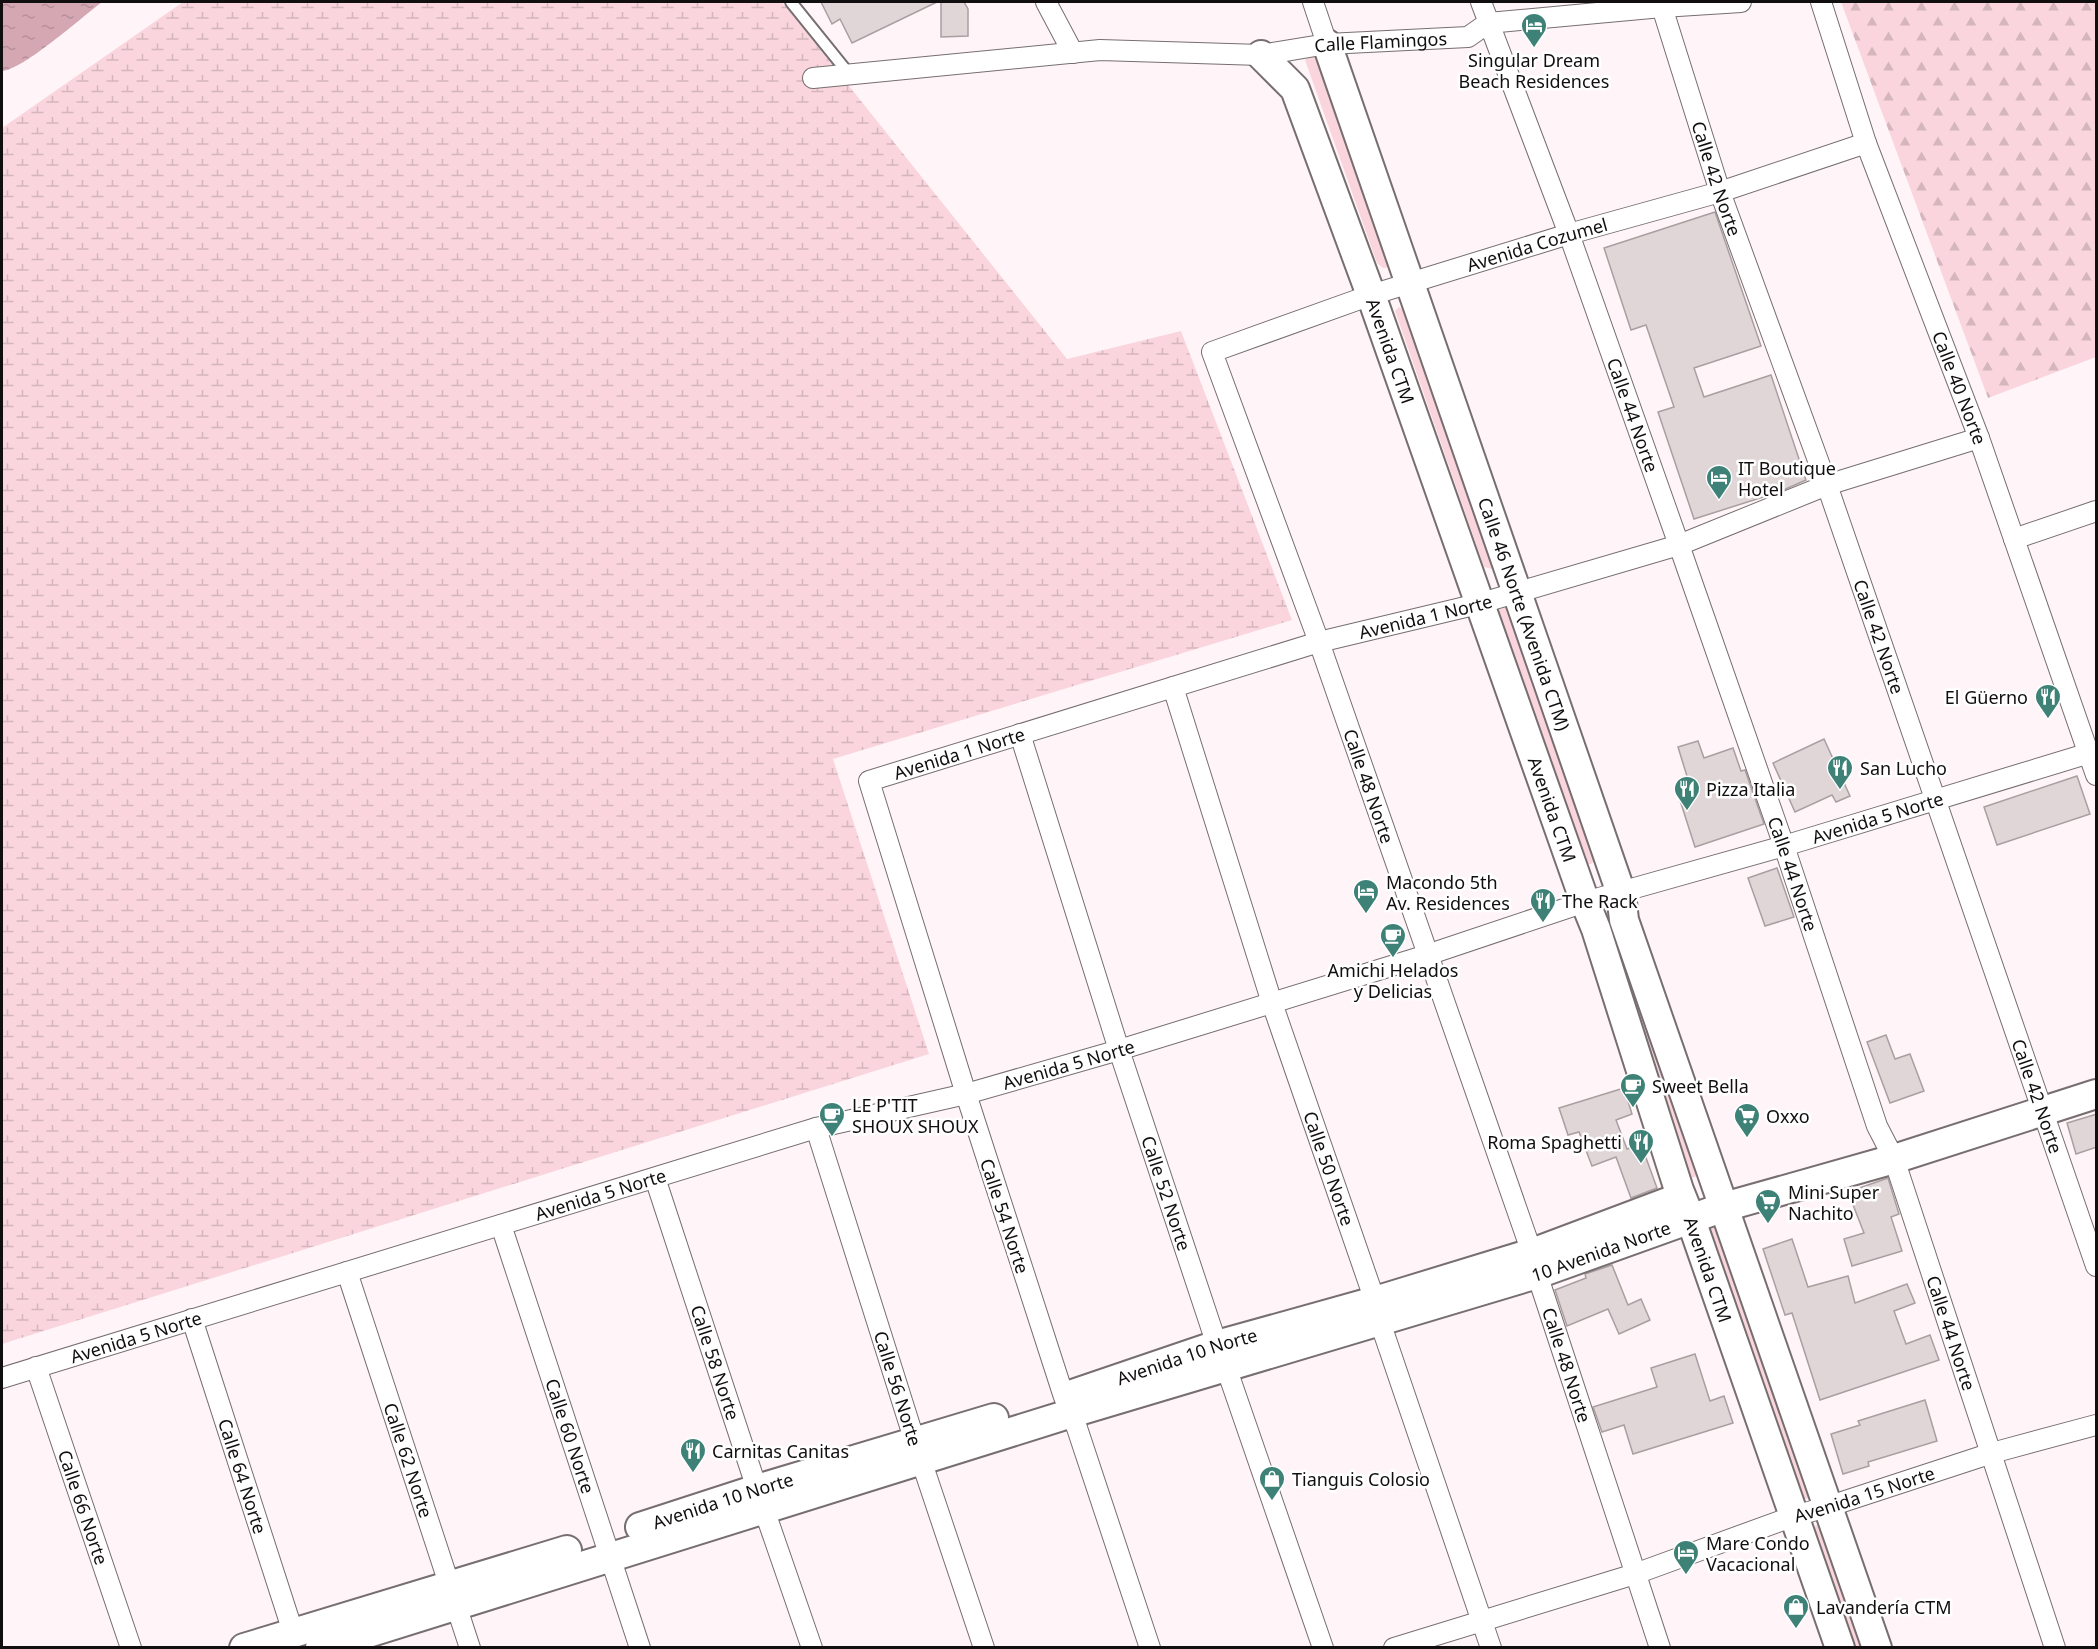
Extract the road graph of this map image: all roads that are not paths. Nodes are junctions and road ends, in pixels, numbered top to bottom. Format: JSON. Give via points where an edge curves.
{"nodes":[{"id":1,"x":791,"y":2,"type":"edge"},
{"id":2,"x":1046,"y":2,"type":"edge"},
{"id":3,"x":1314,"y":2,"type":"edge"},
{"id":4,"x":1480,"y":2,"type":"edge"},
{"id":5,"x":1741,"y":2,"type":"edge"},
{"id":6,"x":1821,"y":2,"type":"edge"},
{"id":7,"x":1662,"y":7,"type":"junction"},
{"id":8,"x":1488,"y":23,"type":"junction"},
{"id":9,"x":1327,"y":44,"type":"junction"},
{"id":10,"x":1073,"y":53,"type":"junction"},
{"id":11,"x":1261,"y":55,"type":"junction"},
{"id":12,"x":849,"y":75,"type":"junction"},
{"id":13,"x":813,"y":78,"type":"dead end"},
{"id":14,"x":1866,"y":143,"type":"junction"},
{"id":15,"x":1720,"y":192,"type":"junction"},
{"id":16,"x":1569,"y":234,"type":"junction"},
{"id":17,"x":1411,"y":284,"type":"junction"},
{"id":18,"x":1371,"y":295,"type":"junction"},
{"id":19,"x":1212,"y":352,"type":"joint"},
{"id":20,"x":1978,"y":438,"type":"junction"},
{"id":21,"x":1827,"y":484,"type":"junction"},
{"id":22,"x":2097,"y":511,"type":"edge"},
{"id":23,"x":2014,"y":539,"type":"junction"},
{"id":24,"x":1679,"y":545,"type":"junction"},
{"id":25,"x":1518,"y":593,"type":"junction"},
{"id":26,"x":1478,"y":604,"type":"junction"},
{"id":27,"x":1319,"y":642,"type":"junction"},
{"id":28,"x":1173,"y":687,"type":"junction"},
{"id":29,"x":1020,"y":734,"type":"junction"},
{"id":30,"x":2093,"y":752,"type":"edge"},
{"id":31,"x":2097,"y":775,"type":"edge"},
{"id":32,"x":869,"y":781,"type":"joint"},
{"id":33,"x":1936,"y":799,"type":"junction"},
{"id":34,"x":1784,"y":846,"type":"junction"},
{"id":35,"x":1584,"y":902,"type":"junction"},
{"id":36,"x":1622,"y":906,"type":"junction"},
{"id":37,"x":1596,"y":929,"type":"junction"},
{"id":38,"x":1427,"y":955,"type":"junction"},
{"id":39,"x":1272,"y":1003,"type":"junction"},
{"id":40,"x":1119,"y":1050,"type":"junction"},
{"id":41,"x":966,"y":1094,"type":"junction"},
{"id":42,"x":2097,"y":1094,"type":"edge"},
{"id":43,"x":2042,"y":1110,"type":"junction"},
{"id":44,"x":816,"y":1128,"type":"junction"},
{"id":45,"x":1894,"y":1159,"type":"junction"},
{"id":46,"x":655,"y":1178,"type":"junction"},
{"id":47,"x":1720,"y":1196,"type":"junction"},
{"id":48,"x":1686,"y":1209,"type":"junction"},
{"id":49,"x":501,"y":1225,"type":"junction"},
{"id":50,"x":1535,"y":1264,"type":"junction"},
{"id":51,"x":2097,"y":1266,"type":"edge"},
{"id":52,"x":347,"y":1272,"type":"junction"},
{"id":53,"x":1377,"y":1311,"type":"junction"},
{"id":54,"x":192,"y":1319,"type":"junction"},
{"id":55,"x":1221,"y":1356,"type":"junction"},
{"id":56,"x":36,"y":1367,"type":"junction"},
{"id":57,"x":2,"y":1378,"type":"edge"},
{"id":58,"x":1068,"y":1405,"type":"junction"},
{"id":59,"x":2097,"y":1425,"type":"edge"},
{"id":60,"x":919,"y":1452,"type":"junction"},
{"id":61,"x":1992,"y":1453,"type":"junction"},
{"id":62,"x":761,"y":1500,"type":"junction"},
{"id":63,"x":1827,"y":1507,"type":"junction"},
{"id":64,"x":1794,"y":1515,"type":"junction"},
{"id":65,"x":606,"y":1548,"type":"junction"},
{"id":66,"x":1635,"y":1574,"type":"junction"},
{"id":67,"x":453,"y":1595,"type":"junction"},
{"id":68,"x":1482,"y":1620,"type":"junction"},
{"id":69,"x":293,"y":1632,"type":"junction"},
{"id":70,"x":131,"y":1647,"type":"edge"},
{"id":71,"x":244,"y":1647,"type":"edge"},
{"id":72,"x":320,"y":1647,"type":"edge"},
{"id":73,"x":470,"y":1647,"type":"edge"},
{"id":74,"x":640,"y":1647,"type":"edge"},
{"id":75,"x":812,"y":1647,"type":"edge"},
{"id":76,"x":984,"y":1647,"type":"edge"},
{"id":77,"x":1150,"y":1647,"type":"edge"},
{"id":78,"x":1323,"y":1647,"type":"edge"},
{"id":79,"x":1394,"y":1647,"type":"edge"},
{"id":80,"x":1491,"y":1647,"type":"edge"},
{"id":81,"x":1660,"y":1647,"type":"edge"},
{"id":82,"x":1840,"y":1647,"type":"edge"},
{"id":83,"x":1877,"y":1647,"type":"edge"},
{"id":84,"x":2055,"y":1647,"type":"edge"}],
"edges":[{"from":1,"to":12,"type":"lane"},
{"from":2,"to":10,"type":"street"},
{"from":3,"to":9,"type":"street"},
{"from":4,"to":8,"type":"street","name":"Calle 44 Norte"},
{"from":5,"to":7,"type":"street","name":"Calle Flamingos"},
{"from":6,"to":14,"type":"street","name":"Calle 40 Norte"},
{"from":7,"to":8,"type":"street","name":"Calle Flamingos"},
{"from":7,"to":15,"type":"street","name":"Calle 42 Norte"},
{"from":8,"to":9,"type":"street","name":"Calle Flamingos","via":[[1468,36]]},
{"from":8,"to":16,"type":"street","name":"Calle 44 Norte"},
{"from":9,"to":11,"type":"street","name":"Calle Flamingos"},
{"from":9,"to":17,"type":"main road","name":"Calle 46 Norte (Avenida CTM)"},
{"from":10,"to":11,"type":"street","name":"Calle Flamingos","via":[[1100,50]]},
{"from":10,"to":12,"type":"street","name":"Calle Flamingos"},
{"from":11,"to":18,"type":"main road","name":"Avenida CTM","via":[[1295,89]]},
{"from":12,"to":13,"type":"street","name":"Calle Flamingos"},
{"from":14,"to":15,"type":"street","name":"Avenida Cozumel"},
{"from":14,"to":20,"type":"street","name":"Calle 40 Norte"},
{"from":15,"to":16,"type":"street","name":"Avenida Cozumel"},
{"from":15,"to":21,"type":"street","name":"Calle 42 Norte"},
{"from":16,"to":17,"type":"street","name":"Avenida Cozumel"},
{"from":16,"to":24,"type":"street","name":"Calle 44 Norte"},
{"from":17,"to":18,"type":"street","name":"Avenida Cozumel"},
{"from":17,"to":25,"type":"main road","name":"Calle 46 Norte (Avenida CTM)"},
{"from":18,"to":19,"type":"street","name":"Avenida Cozumel"},
{"from":18,"to":26,"type":"main road","name":"Avenida CTM"},
{"from":19,"to":27,"type":"street","name":"Calle 48 Norte"},
{"from":20,"to":21,"type":"street","name":"Avenida 1 Norte"},
{"from":20,"to":23,"type":"street","name":"Calle 40 Norte"},
{"from":21,"to":24,"type":"street","name":"Avenida 1 Norte"},
{"from":21,"to":33,"type":"street","name":"Calle 42 Norte"},
{"from":22,"to":23,"type":"street"},
{"from":23,"to":30,"type":"street","name":"Calle 40 Norte"},
{"from":24,"to":25,"type":"street","name":"Avenida 1 Norte"},
{"from":24,"to":34,"type":"street","name":"Calle 44 Norte"},
{"from":25,"to":26,"type":"street","name":"Avenida 1 Norte"},
{"from":25,"to":36,"type":"main road","name":"Calle 46 Norte (Avenida CTM)"},
{"from":26,"to":27,"type":"street","name":"Avenida 1 Norte"},
{"from":26,"to":35,"type":"main road","name":"Avenida CTM"},
{"from":27,"to":28,"type":"street","name":"Avenida 1 Norte"},
{"from":27,"to":38,"type":"street","name":"Calle 48 Norte"},
{"from":28,"to":29,"type":"street","name":"Avenida 1 Norte"},
{"from":28,"to":39,"type":"street","name":"Calle 50 Norte"},
{"from":29,"to":32,"type":"street","name":"Avenida 1 Norte"},
{"from":29,"to":40,"type":"street","name":"Calle 52 Norte"},
{"from":30,"to":31,"type":"street","name":"Calle 40 Norte"},
{"from":30,"to":33,"type":"street","name":"Avenida 5 Norte"},
{"from":32,"to":41,"type":"street","name":"Calle 54 Norte"},
{"from":33,"to":34,"type":"street","name":"Avenida 5 Norte"},
{"from":33,"to":43,"type":"street","name":"Calle 42 Norte"},
{"from":34,"to":36,"type":"street","name":"Avenida 5 Norte"},
{"from":34,"to":45,"type":"street","name":"Calle 44 Norte","via":[[1880,1133]]},
{"from":35,"to":36,"type":"street","name":"Avenida 5 Norte"},
{"from":35,"to":37,"type":"main road","name":"Avenida CTM"},
{"from":35,"to":38,"type":"street","name":"Avenida 5 Norte"},
{"from":36,"to":37,"type":"main road"},
{"from":36,"to":47,"type":"main road","name":"Calle 46 Norte (Avenida CTM)"},
{"from":37,"to":48,"type":"main road","name":"Avenida CTM"},
{"from":38,"to":39,"type":"street","name":"Avenida 5 Norte"},
{"from":38,"to":50,"type":"street","name":"Calle 48 Norte"},
{"from":39,"to":40,"type":"street","name":"Avenida 5 Norte"},
{"from":39,"to":53,"type":"street","name":"Calle 50 Norte"},
{"from":40,"to":41,"type":"street","name":"Avenida 5 Norte"},
{"from":40,"to":55,"type":"street","name":"Calle 52 Norte"},
{"from":41,"to":44,"type":"street","name":"Avenida 5 Norte"},
{"from":41,"to":58,"type":"street","name":"Calle 54 Norte"},
{"from":42,"to":43,"type":"main road","name":"10 Avenida Norte"},
{"from":43,"to":45,"type":"main road","name":"10 Avenida Norte"},
{"from":43,"to":51,"type":"street","name":"Calle 42 Norte"},
{"from":44,"to":46,"type":"street","name":"Avenida 5 Norte"},
{"from":44,"to":60,"type":"street","name":"Calle 56 Norte"},
{"from":45,"to":47,"type":"main road","name":"10 Avenida Norte"},
{"from":45,"to":61,"type":"street","name":"Calle 44 Norte"},
{"from":46,"to":49,"type":"street","name":"Avenida 5 Norte"},
{"from":46,"to":62,"type":"street","name":"Calle 58 Norte"},
{"from":47,"to":48,"type":"main road","name":"10 Avenida Norte"},
{"from":47,"to":63,"type":"main road","name":"Avenida CTM"},
{"from":48,"to":50,"type":"main road","name":"10 Avenida Norte"},
{"from":48,"to":64,"type":"main road","name":"Avenida CTM"},
{"from":49,"to":52,"type":"street","name":"Avenida 5 Norte"},
{"from":49,"to":65,"type":"street","name":"Calle 60 Norte"},
{"from":50,"to":53,"type":"main road","name":"10 Avenida Norte"},
{"from":50,"to":66,"type":"street","name":"Calle 48 Norte"},
{"from":52,"to":54,"type":"street","name":"Avenida 5 Norte"},
{"from":52,"to":67,"type":"street","name":"Calle 62 Norte"},
{"from":53,"to":55,"type":"main road","name":"Avenida 10 Norte"},
{"from":53,"to":68,"type":"street","name":"Calle 50 Norte"},
{"from":54,"to":56,"type":"street","name":"Avenida 5 Norte"},
{"from":54,"to":69,"type":"street","name":"Calle 64 Norte"},
{"from":55,"to":58,"type":"main road","name":"Avenida 10 Norte"},
{"from":55,"to":78,"type":"street","name":"Calle 52 Norte"},
{"from":56,"to":57,"type":"street","name":"Avenida 5 Norte"},
{"from":56,"to":70,"type":"street","name":"Calle 66 Norte"},
{"from":58,"to":60,"type":"main road","name":"Avenida 10 Norte"},
{"from":58,"to":77,"type":"street","name":"Calle 54 Norte"},
{"from":59,"to":61,"type":"street","name":"Avenida 15 Norte"},
{"from":60,"to":62,"type":"main road","name":"Avenida 10 Norte"},
{"from":60,"to":76,"type":"street","name":"Calle 56 Norte"},
{"from":61,"to":63,"type":"street","name":"Avenida 15 Norte"},
{"from":61,"to":84,"type":"street","name":"Calle 44 Norte"},
{"from":62,"to":65,"type":"main road","name":"Avenida 10 Norte"},
{"from":62,"to":75,"type":"street","name":"Calle 58 Norte"},
{"from":63,"to":64,"type":"street","name":"Avenida 15 Norte"},
{"from":63,"to":83,"type":"main road","name":"Avenida CTM"},
{"from":64,"to":66,"type":"street","name":"Avenida 15 Norte"},
{"from":64,"to":82,"type":"main road","name":"Avenida CTM"},
{"from":65,"to":67,"type":"main road","name":"Avenida 10 Norte"},
{"from":65,"to":74,"type":"street","name":"Calle 60 Norte"},
{"from":66,"to":68,"type":"street","name":"Avenida 15 Norte"},
{"from":66,"to":81,"type":"street","name":"Calle 48 Norte"},
{"from":67,"to":69,"type":"main road","name":"Avenida 10 Norte"},
{"from":67,"to":72,"type":"main road","name":"Avenida 10 Norte"},
{"from":67,"to":73,"type":"street","name":"Calle 62 Norte"},
{"from":68,"to":79,"type":"street","name":"Avenida 15 Norte"},
{"from":68,"to":80,"type":"street","name":"Calle 50 Norte"},
{"from":69,"to":71,"type":"main road","name":"Avenida 10 Norte"}]}
